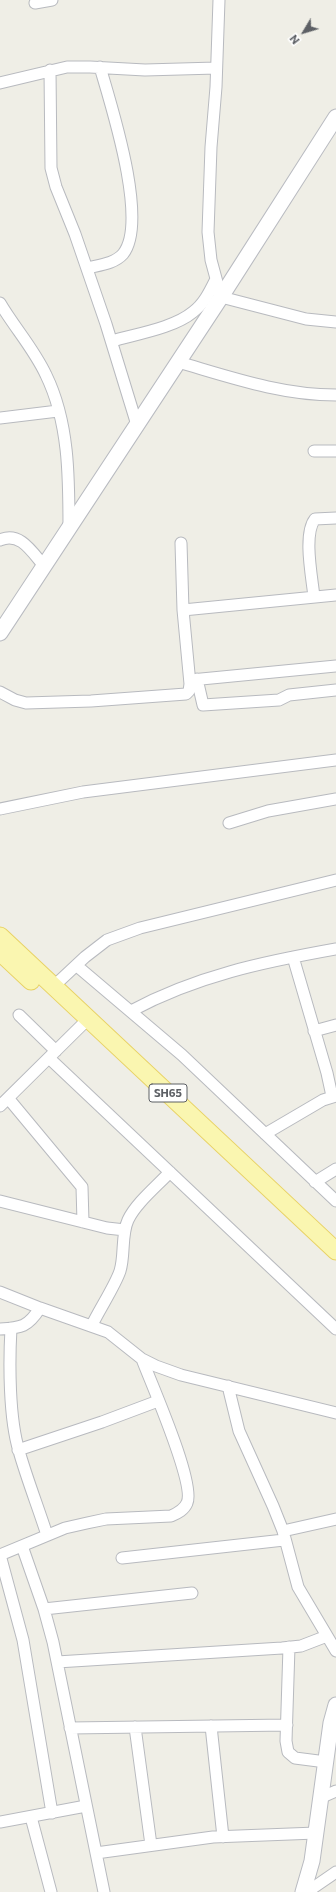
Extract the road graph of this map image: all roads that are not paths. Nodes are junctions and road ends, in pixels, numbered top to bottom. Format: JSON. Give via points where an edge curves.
{"nodes":[{"id":1,"x":52,"y":0,"type":"edge"},
{"id":2,"x":218,"y":0,"type":"edge"},
{"id":3,"x":35,"y":3,"type":"dead end"},
{"id":4,"x":100,"y":67,"type":"junction"},
{"id":5,"x":216,"y":68,"type":"junction"},
{"id":6,"x":50,"y":70,"type":"junction"},
{"id":7,"x":0,"y":83,"type":"edge"},
{"id":8,"x":336,"y":118,"type":"edge"},
{"id":9,"x":87,"y":268,"type":"junction"},
{"id":10,"x":216,"y":279,"type":"junction"},
{"id":11,"x":221,"y":297,"type":"junction"},
{"id":12,"x":1,"y":305,"type":"edge"},
{"id":13,"x":336,"y":322,"type":"edge"},
{"id":14,"x":112,"y":341,"type":"junction"},
{"id":15,"x":178,"y":362,"type":"junction"},
{"id":16,"x":336,"y":395,"type":"edge"},
{"id":17,"x":58,"y":411,"type":"junction"},
{"id":18,"x":0,"y":418,"type":"edge"},
{"id":19,"x":137,"y":425,"type":"junction"},
{"id":20,"x":314,"y":451,"type":"dead end"},
{"id":21,"x":336,"y":451,"type":"edge"},
{"id":22,"x":336,"y":518,"type":"edge"},
{"id":23,"x":69,"y":529,"type":"junction"},
{"id":24,"x":0,"y":540,"type":"edge"},
{"id":25,"x":181,"y":543,"type":"dead end"},
{"id":26,"x":44,"y":566,"type":"junction"},
{"id":27,"x":336,"y":595,"type":"edge"},
{"id":28,"x":314,"y":597,"type":"junction"},
{"id":29,"x":183,"y":610,"type":"junction"},
{"id":30,"x":0,"y":633,"type":"edge"},
{"id":31,"x":336,"y":666,"type":"edge"},
{"id":32,"x":193,"y":680,"type":"junction"},
{"id":33,"x":336,"y":690,"type":"edge"},
{"id":34,"x":0,"y":692,"type":"edge"},
{"id":35,"x":336,"y":760,"type":"edge"},
{"id":36,"x":336,"y":799,"type":"edge"},
{"id":37,"x":0,"y":809,"type":"edge"},
{"id":38,"x":229,"y":823,"type":"dead end"},
{"id":39,"x":336,"y":880,"type":"edge"},
{"id":40,"x":0,"y":936,"type":"edge"},
{"id":41,"x":336,"y":949,"type":"edge"},
{"id":42,"x":0,"y":952,"type":"edge"},
{"id":43,"x":293,"y":957,"type":"junction"},
{"id":44,"x":76,"y":966,"type":"junction"},
{"id":45,"x":54,"y":986,"type":"junction"},
{"id":46,"x":131,"y":1011,"type":"junction"},
{"id":47,"x":19,"y":1015,"type":"dead end"},
{"id":48,"x":84,"y":1023,"type":"junction"},
{"id":49,"x":336,"y":1025,"type":"edge"},
{"id":50,"x":314,"y":1031,"type":"junction"},
{"id":51,"x":53,"y":1054,"type":"junction"},
{"id":52,"x":334,"y":1096,"type":"edge"},
{"id":53,"x":4,"y":1102,"type":"edge"},
{"id":54,"x":265,"y":1134,"type":"junction"},
{"id":55,"x":336,"y":1169,"type":"edge"},
{"id":56,"x":170,"y":1172,"type":"junction"},
{"id":57,"x":315,"y":1182,"type":"junction"},
{"id":58,"x":0,"y":1201,"type":"edge"},
{"id":59,"x":336,"y":1201,"type":"edge"},
{"id":60,"x":83,"y":1222,"type":"junction"},
{"id":61,"x":125,"y":1230,"type":"junction"},
{"id":62,"x":336,"y":1251,"type":"edge"},
{"id":63,"x":336,"y":1265,"type":"edge"},
{"id":64,"x":0,"y":1292,"type":"edge"},
{"id":65,"x":40,"y":1308,"type":"junction"},
{"id":66,"x":92,"y":1325,"type":"junction"},
{"id":67,"x":6,"y":1328,"type":"edge"},
{"id":68,"x":336,"y":1329,"type":"edge"},
{"id":69,"x":142,"y":1359,"type":"junction"},
{"id":70,"x":228,"y":1386,"type":"junction"},
{"id":71,"x":158,"y":1401,"type":"junction"},
{"id":72,"x":336,"y":1413,"type":"edge"},
{"id":73,"x":18,"y":1450,"type":"junction"},
{"id":74,"x":336,"y":1519,"type":"edge"},
{"id":75,"x":48,"y":1535,"type":"junction"},
{"id":76,"x":284,"y":1536,"type":"junction"},
{"id":77,"x":22,"y":1546,"type":"junction"},
{"id":78,"x":0,"y":1555,"type":"edge"},
{"id":79,"x":122,"y":1558,"type":"dead end"},
{"id":80,"x":192,"y":1593,"type":"dead end"},
{"id":81,"x":44,"y":1609,"type":"junction"},
{"id":82,"x":327,"y":1636,"type":"junction"},
{"id":83,"x":289,"y":1647,"type":"junction"},
{"id":84,"x":336,"y":1651,"type":"edge"},
{"id":85,"x":57,"y":1662,"type":"junction"},
{"id":86,"x":336,"y":1705,"type":"edge"},
{"id":87,"x":288,"y":1725,"type":"junction"},
{"id":88,"x":211,"y":1726,"type":"junction"},
{"id":89,"x":135,"y":1727,"type":"junction"},
{"id":90,"x":70,"y":1728,"type":"junction"},
{"id":91,"x":326,"y":1762,"type":"junction"},
{"id":92,"x":336,"y":1791,"type":"edge"},
{"id":93,"x":320,"y":1798,"type":"junction"},
{"id":94,"x":86,"y":1806,"type":"junction"},
{"id":95,"x":52,"y":1813,"type":"junction"},
{"id":96,"x":31,"y":1816,"type":"junction"},
{"id":97,"x":0,"y":1822,"type":"edge"},
{"id":98,"x":316,"y":1833,"type":"junction"},
{"id":99,"x":223,"y":1837,"type":"junction"},
{"id":100,"x":150,"y":1845,"type":"junction"},
{"id":101,"x":96,"y":1853,"type":"junction"},
{"id":102,"x":336,"y":1872,"type":"edge"},
{"id":103,"x":51,"y":1892,"type":"edge"},
{"id":104,"x":104,"y":1892,"type":"edge"},
{"id":105,"x":303,"y":1892,"type":"edge"},
{"id":106,"x":307,"y":1892,"type":"edge"}],
"edges":[{"from":1,"to":3,"type":"street"},
{"from":2,"to":5,"type":"street"},
{"from":4,"to":5,"type":"street","via":[[152,70]]},
{"from":4,"to":6,"type":"street"},
{"from":4,"to":9,"type":"street","via":[[122,146],[132,206],[130,239],[117,260]]},
{"from":5,"to":10,"type":"street","via":[[208,232]]},
{"from":6,"to":7,"type":"street"},
{"from":6,"to":9,"type":"street","via":[[51,168]]},
{"from":8,"to":11,"type":"street"},
{"from":9,"to":14,"type":"street"},
{"from":10,"to":11,"type":"street"},
{"from":10,"to":14,"type":"street","via":[[203,302],[185,317]]},
{"from":11,"to":13,"type":"street","via":[[306,319]]},
{"from":11,"to":15,"type":"street"},
{"from":12,"to":17,"type":"street","via":[[46,374]]},
{"from":14,"to":19,"type":"street"},
{"from":15,"to":16,"type":"street","via":[[278,390]]},
{"from":15,"to":19,"type":"street"},
{"from":17,"to":18,"type":"street"},
{"from":17,"to":23,"type":"street","via":[[66,442]]},
{"from":19,"to":23,"type":"street"},
{"from":20,"to":21,"type":"street"},
{"from":22,"to":28,"type":"street","via":[[316,519],[311,524],[309,544]]},
{"from":23,"to":26,"type":"street"},
{"from":24,"to":26,"type":"street","via":[[9,537],[23,542]]},
{"from":25,"to":29,"type":"street"},
{"from":26,"to":30,"type":"street"},
{"from":27,"to":28,"type":"street"},
{"from":28,"to":29,"type":"street"},
{"from":29,"to":32,"type":"street"},
{"from":31,"to":32,"type":"street"},
{"from":32,"to":33,"type":"street","via":[[203,705],[279,700],[289,695]]},
{"from":32,"to":34,"type":"street","via":[[189,690],[182,695],[91,701],[26,703]]},
{"from":35,"to":37,"type":"street","via":[[83,792]]},
{"from":36,"to":38,"type":"street","via":[[268,811]]},
{"from":39,"to":44,"type":"street","via":[[118,934],[97,947]]},
{"from":40,"to":45,"type":"main road","number":"SH65"},
{"from":41,"to":43,"type":"street"},
{"from":42,"to":48,"type":"main road","number":"SH65"},
{"from":43,"to":46,"type":"street","via":[[195,982]]},
{"from":43,"to":50,"type":"street"},
{"from":44,"to":45,"type":"street"},
{"from":44,"to":46,"type":"street"},
{"from":45,"to":48,"type":"main road","number":"SH65"},
{"from":46,"to":54,"type":"street","via":[[182,1055]]},
{"from":47,"to":51,"type":"street"},
{"from":48,"to":51,"type":"street"},
{"from":48,"to":62,"type":"main road","number":"SH65"},
{"from":48,"to":63,"type":"main road","number":"SH65"},
{"from":49,"to":50,"type":"street"},
{"from":50,"to":52,"type":"street"},
{"from":51,"to":53,"type":"street"},
{"from":51,"to":56,"type":"street"},
{"from":52,"to":54,"type":"street"},
{"from":53,"to":60,"type":"street","via":[[82,1187]]},
{"from":54,"to":57,"type":"street"},
{"from":55,"to":57,"type":"street"},
{"from":56,"to":61,"type":"street","via":[[132,1212]]},
{"from":56,"to":68,"type":"street"},
{"from":57,"to":59,"type":"street"},
{"from":58,"to":60,"type":"street"},
{"from":60,"to":61,"type":"street"},
{"from":61,"to":66,"type":"street","via":[[119,1273]]},
{"from":64,"to":65,"type":"street"},
{"from":65,"to":66,"type":"street"},
{"from":65,"to":67,"type":"street","via":[[27,1324]]},
{"from":66,"to":69,"type":"street","via":[[108,1332]]},
{"from":67,"to":73,"type":"street"},
{"from":69,"to":70,"type":"street","via":[[181,1374]]},
{"from":69,"to":71,"type":"street"},
{"from":70,"to":72,"type":"street"},
{"from":70,"to":76,"type":"street","via":[[239,1431],[266,1488]]},
{"from":71,"to":73,"type":"street"},
{"from":71,"to":75,"type":"street","via":[[188,1484],[187,1504],[181,1512],[171,1516],[106,1519],[65,1528]]},
{"from":73,"to":75,"type":"street"},
{"from":74,"to":76,"type":"street"},
{"from":75,"to":77,"type":"street"},
{"from":76,"to":79,"type":"street"},
{"from":76,"to":82,"type":"street","via":[[298,1587]]},
{"from":77,"to":78,"type":"street"},
{"from":77,"to":81,"type":"street"},
{"from":78,"to":95,"type":"street","via":[[23,1640]]},
{"from":80,"to":81,"type":"street"},
{"from":81,"to":85,"type":"street"},
{"from":82,"to":83,"type":"street","via":[[301,1646]]},
{"from":82,"to":84,"type":"street"},
{"from":83,"to":85,"type":"street"},
{"from":83,"to":87,"type":"street"},
{"from":85,"to":90,"type":"street"},
{"from":86,"to":91,"type":"street"},
{"from":87,"to":88,"type":"street"},
{"from":87,"to":91,"type":"street","via":[[286,1741],[290,1756]]},
{"from":88,"to":89,"type":"street"},
{"from":88,"to":99,"type":"street"},
{"from":89,"to":90,"type":"street"},
{"from":89,"to":100,"type":"street"},
{"from":90,"to":94,"type":"street"},
{"from":91,"to":93,"type":"street"},
{"from":92,"to":93,"type":"street"},
{"from":93,"to":98,"type":"street"},
{"from":94,"to":95,"type":"street"},
{"from":94,"to":101,"type":"street"},
{"from":95,"to":96,"type":"street"},
{"from":96,"to":97,"type":"street"},
{"from":96,"to":103,"type":"street"},
{"from":98,"to":99,"type":"street"},
{"from":98,"to":105,"type":"street","via":[[312,1861]]},
{"from":99,"to":100,"type":"street"},
{"from":100,"to":101,"type":"street"},
{"from":101,"to":104,"type":"street"},
{"from":102,"to":106,"type":"street"}]}
